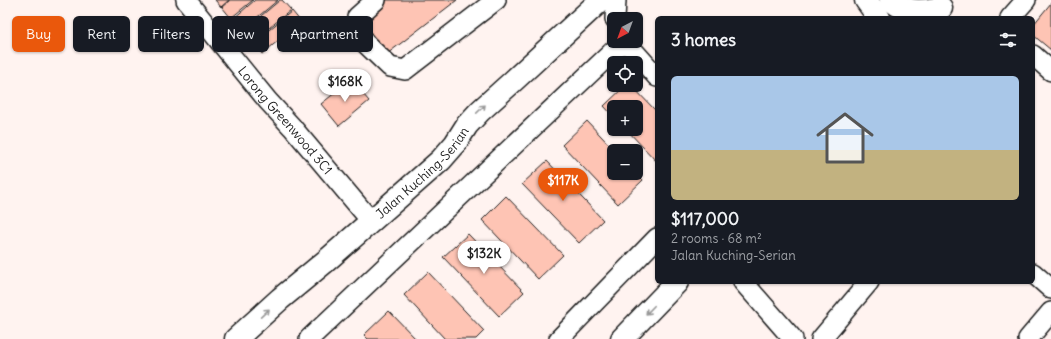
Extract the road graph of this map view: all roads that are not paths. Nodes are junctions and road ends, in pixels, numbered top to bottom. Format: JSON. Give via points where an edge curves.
{"nodes":[{"id":1,"x":186,"y":0,"type":"edge"},
{"id":2,"x":376,"y":0,"type":"edge"},
{"id":3,"x":496,"y":0,"type":"edge"},
{"id":4,"x":601,"y":0,"type":"edge"},
{"id":5,"x":616,"y":0,"type":"edge"},
{"id":6,"x":866,"y":0,"type":"edge"},
{"id":7,"x":891,"y":0,"type":"edge"},
{"id":8,"x":1026,"y":0,"type":"edge"},
{"id":9,"x":585,"y":8,"type":"edge"},
{"id":10,"x":941,"y":9,"type":"edge"},
{"id":11,"x":615,"y":12,"type":"edge"},
{"id":12,"x":878,"y":16,"type":"edge"},
{"id":13,"x":1012,"y":16,"type":"edge"},
{"id":14,"x":618,"y":48,"type":"edge"},
{"id":15,"x":631,"y":48,"type":"edge"},
{"id":16,"x":1035,"y":57,"type":"edge"},
{"id":17,"x":1051,"y":71,"type":"edge"},
{"id":18,"x":655,"y":75,"type":"edge"},
{"id":19,"x":371,"y":221,"type":"junction"},
{"id":20,"x":655,"y":240,"type":"edge"},
{"id":21,"x":1035,"y":275,"type":"edge"},
{"id":22,"x":675,"y":284,"type":"edge"},
{"id":23,"x":745,"y":284,"type":"edge"},
{"id":24,"x":866,"y":284,"type":"edge"},
{"id":25,"x":1051,"y":289,"type":"edge"},
{"id":26,"x":1051,"y":312,"type":"edge"},
{"id":27,"x":236,"y":339,"type":"edge"},
{"id":28,"x":309,"y":339,"type":"edge"},
{"id":29,"x":559,"y":339,"type":"edge"},
{"id":30,"x":622,"y":339,"type":"edge"},
{"id":31,"x":793,"y":339,"type":"edge"},
{"id":32,"x":821,"y":339,"type":"edge"},
{"id":33,"x":1028,"y":339,"type":"edge"}],
"edges":[{"from":1,"to":19,"type":"street","name":"Lorong Greenwood 3C1"},
{"from":2,"to":3,"type":"street","via":[[357,17],[356,28],[364,42],[390,67],[405,70]]},
{"from":4,"to":9,"type":"highway","name":"Jalan Kuching-Serian"},
{"from":5,"to":11,"type":"street"},
{"from":6,"to":12,"type":"highway"},
{"from":7,"to":10,"type":"highway","via":[[909,10],[923,12]]},
{"from":8,"to":13,"type":"street"},
{"from":19,"to":9,"type":"highway","name":"Jalan Kuching-Serian","one_way":true,"via":[[442,160],[480,110],[511,83]]},
{"from":14,"to":28,"type":"street"},
{"from":15,"to":18,"type":"street"},
{"from":16,"to":17,"type":"street"},
{"from":27,"to":19,"type":"highway","name":"Jalan Kuching-Serian","one_way":true},
{"from":20,"to":29,"type":"street"},
{"from":21,"to":25,"type":"street"},
{"from":22,"to":30,"type":"highway","one_way":true},
{"from":23,"to":31,"type":"street"},
{"from":24,"to":32,"type":"street"},
{"from":26,"to":33,"type":"street"}]}
